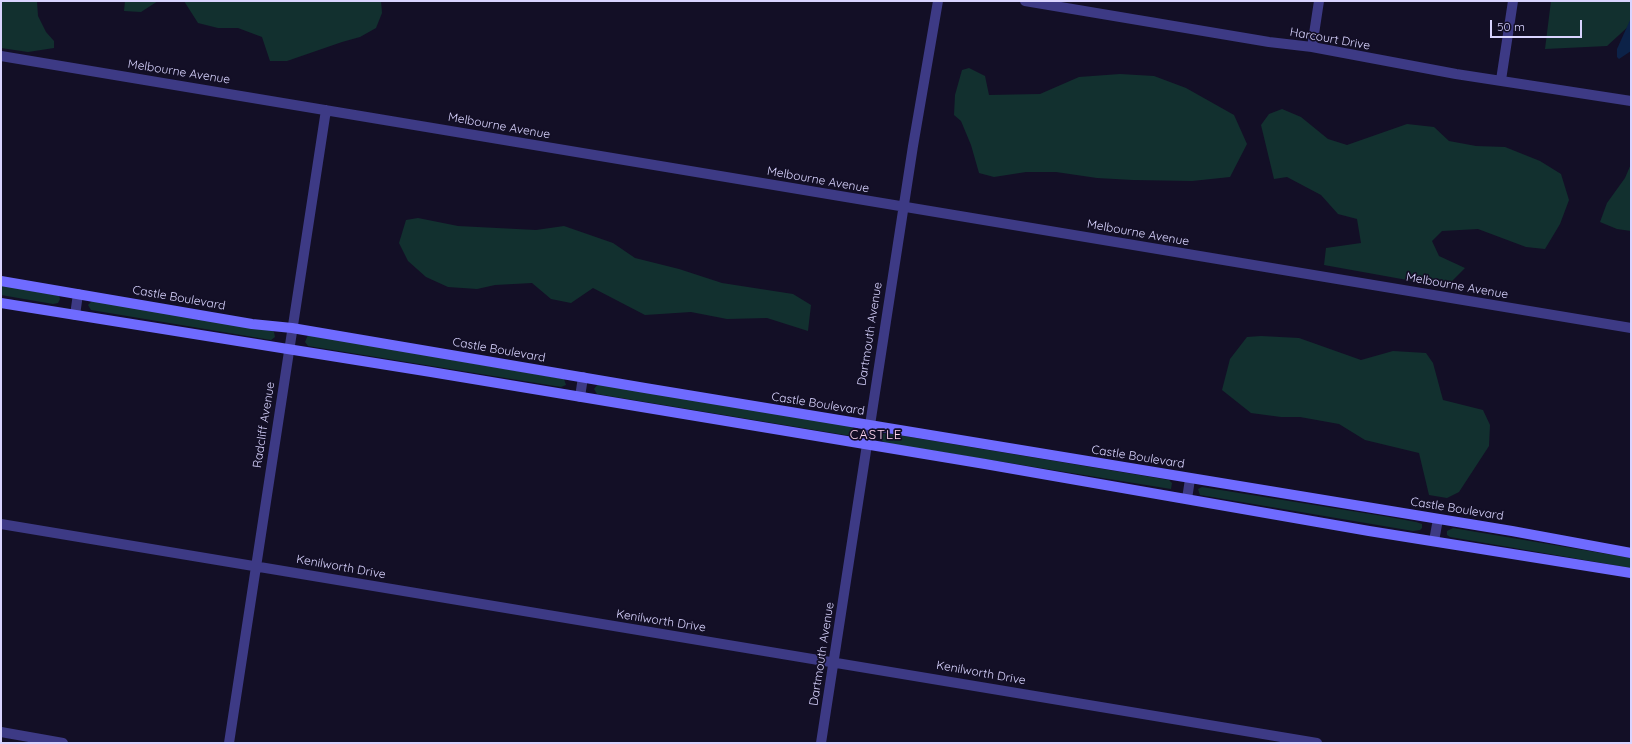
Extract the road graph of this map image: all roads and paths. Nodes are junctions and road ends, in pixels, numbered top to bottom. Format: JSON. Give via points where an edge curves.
{"nodes":[{"id":1,"x":938,"y":1,"type":"edge"},
{"id":2,"x":1025,"y":1,"type":"edge"},
{"id":3,"x":1319,"y":1,"type":"edge"},
{"id":4,"x":1513,"y":1,"type":"edge"},
{"id":5,"x":1312,"y":47,"type":"junction"},
{"id":6,"x":1,"y":56,"type":"edge"},
{"id":7,"x":1500,"y":80,"type":"junction"},
{"id":8,"x":1631,"y":101,"type":"edge"},
{"id":9,"x":326,"y":110,"type":"junction"},
{"id":10,"x":904,"y":208,"type":"junction"},
{"id":11,"x":1,"y":281,"type":"edge"},
{"id":12,"x":78,"y":294,"type":"junction"},
{"id":13,"x":1,"y":303,"type":"edge"},
{"id":14,"x":75,"y":316,"type":"junction"},
{"id":15,"x":292,"y":328,"type":"junction"},
{"id":16,"x":1631,"y":328,"type":"edge"},
{"id":17,"x":289,"y":348,"type":"junction"},
{"id":18,"x":583,"y":377,"type":"junction"},
{"id":19,"x":580,"y":397,"type":"junction"},
{"id":20,"x":870,"y":426,"type":"junction"},
{"id":21,"x":866,"y":445,"type":"junction"},
{"id":22,"x":1190,"y":479,"type":"junction"},
{"id":23,"x":1187,"y":499,"type":"junction"},
{"id":24,"x":1438,"y":519,"type":"junction"},
{"id":25,"x":1,"y":524,"type":"edge"},
{"id":26,"x":1434,"y":541,"type":"junction"},
{"id":27,"x":1631,"y":553,"type":"edge"},
{"id":28,"x":256,"y":566,"type":"junction"},
{"id":29,"x":1631,"y":573,"type":"edge"},
{"id":30,"x":834,"y":662,"type":"junction"},
{"id":31,"x":1,"y":732,"type":"edge"},
{"id":32,"x":63,"y":743,"type":"edge"},
{"id":33,"x":228,"y":743,"type":"edge"},
{"id":34,"x":821,"y":743,"type":"edge"},
{"id":35,"x":1316,"y":743,"type":"edge"}],
"edges":[{"from":1,"to":10,"type":"street","name":"Dartmouth Avenue"},
{"from":2,"to":5,"type":"street","name":"Harcourt Drive"},
{"from":3,"to":5,"type":"street"},
{"from":4,"to":7,"type":"street"},
{"from":5,"to":7,"type":"street","name":"Harcourt Drive"},
{"from":6,"to":9,"type":"street","name":"Melbourne Avenue"},
{"from":7,"to":8,"type":"street","name":"Harcourt Drive"},
{"from":9,"to":10,"type":"street","name":"Melbourne Avenue"},
{"from":9,"to":15,"type":"street","name":"Radcliff Avenue"},
{"from":10,"to":16,"type":"street","name":"Melbourne Avenue"},
{"from":10,"to":20,"type":"street","name":"Dartmouth Avenue"},
{"from":11,"to":12,"type":"street","name":"Castle Boulevard"},
{"from":12,"to":14,"type":"street"},
{"from":12,"to":15,"type":"street","name":"Castle Boulevard","via":[[252,324]]},
{"from":13,"to":14,"type":"street"},
{"from":14,"to":17,"type":"street"},
{"from":15,"to":17,"type":"street","name":"Radcliff Avenue"},
{"from":15,"to":18,"type":"street","name":"Castle Boulevard"},
{"from":17,"to":19,"type":"street"},
{"from":17,"to":28,"type":"street","name":"Radcliff Avenue"},
{"from":18,"to":19,"type":"street"},
{"from":18,"to":20,"type":"street","name":"Castle Boulevard"},
{"from":19,"to":21,"type":"street"},
{"from":20,"to":21,"type":"street","name":"Dartmouth Avenue"},
{"from":20,"to":22,"type":"street","name":"Castle Boulevard"},
{"from":21,"to":23,"type":"street"},
{"from":21,"to":30,"type":"street","name":"Dartmouth Avenue"},
{"from":22,"to":23,"type":"street"},
{"from":22,"to":24,"type":"street","name":"Castle Boulevard"},
{"from":23,"to":26,"type":"street"},
{"from":24,"to":26,"type":"street"},
{"from":24,"to":27,"type":"street","name":"Castle Boulevard"},
{"from":25,"to":28,"type":"street","name":"Kenilworth Drive"},
{"from":26,"to":29,"type":"street"},
{"from":28,"to":30,"type":"street","name":"Kenilworth Drive"},
{"from":28,"to":33,"type":"street","name":"Radcliff Avenue"},
{"from":30,"to":34,"type":"street","name":"Dartmouth Avenue"},
{"from":30,"to":35,"type":"street","name":"Kenilworth Drive"},
{"from":31,"to":32,"type":"street"}]}
